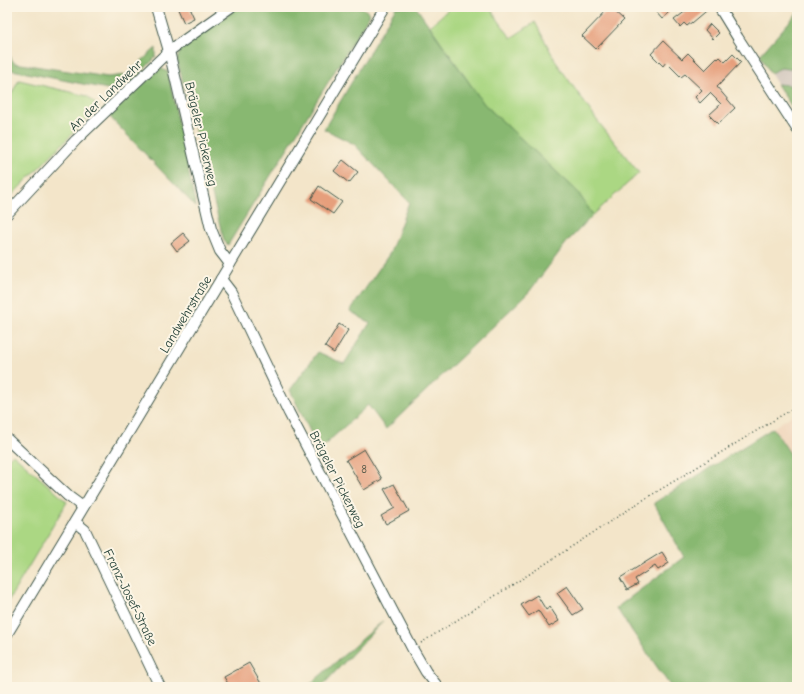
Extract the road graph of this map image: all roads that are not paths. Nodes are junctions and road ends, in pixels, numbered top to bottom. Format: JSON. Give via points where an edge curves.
{"nodes":[{"id":1,"x":156,"y":7,"type":"edge"},
{"id":2,"x":231,"y":7,"type":"edge"},
{"id":3,"x":385,"y":7,"type":"edge"},
{"id":4,"x":719,"y":7,"type":"edge"},
{"id":5,"x":169,"y":51,"type":"junction"},
{"id":6,"x":797,"y":129,"type":"edge"},
{"id":7,"x":7,"y":214,"type":"edge"},
{"id":8,"x":230,"y":264,"type":"junction"},
{"id":9,"x":221,"y":279,"type":"junction"},
{"id":10,"x":7,"y":439,"type":"edge"},
{"id":11,"x":84,"y":507,"type":"junction"},
{"id":12,"x":74,"y":522,"type":"junction"},
{"id":13,"x":7,"y":634,"type":"edge"},
{"id":14,"x":160,"y":687,"type":"edge"},
{"id":15,"x":438,"y":687,"type":"edge"}],
"edges":[{"from":1,"to":5,"type":"street","name":"Brägeler Pickerweg"},
{"from":2,"to":5,"type":"street","name":"An der Landwehr"},
{"from":3,"to":8,"type":"street","name":"Landwehrstraße"},
{"from":4,"to":6,"type":"street"},
{"from":5,"to":7,"type":"street","name":"An der Landwehr","via":[[76,140]]},
{"from":5,"to":8,"type":"street","name":"Brägeler Pickerweg","via":[[211,229],[220,251]]},
{"from":8,"to":9,"type":"street","name":"Landwehrstraße"},
{"from":9,"to":11,"type":"street","name":"Landwehrstraße"},
{"from":9,"to":15,"type":"street","name":"Brägeler Pickerweg","via":[[231,292],[289,413],[412,648]]},
{"from":10,"to":11,"type":"street","via":[[68,496]]},
{"from":11,"to":12,"type":"street","name":"Landwehrstraße"},
{"from":12,"to":13,"type":"street","name":"Landwehrstraße"},
{"from":12,"to":14,"type":"street","name":"Franz-Josef-Straße","via":[[85,530]]}]}
